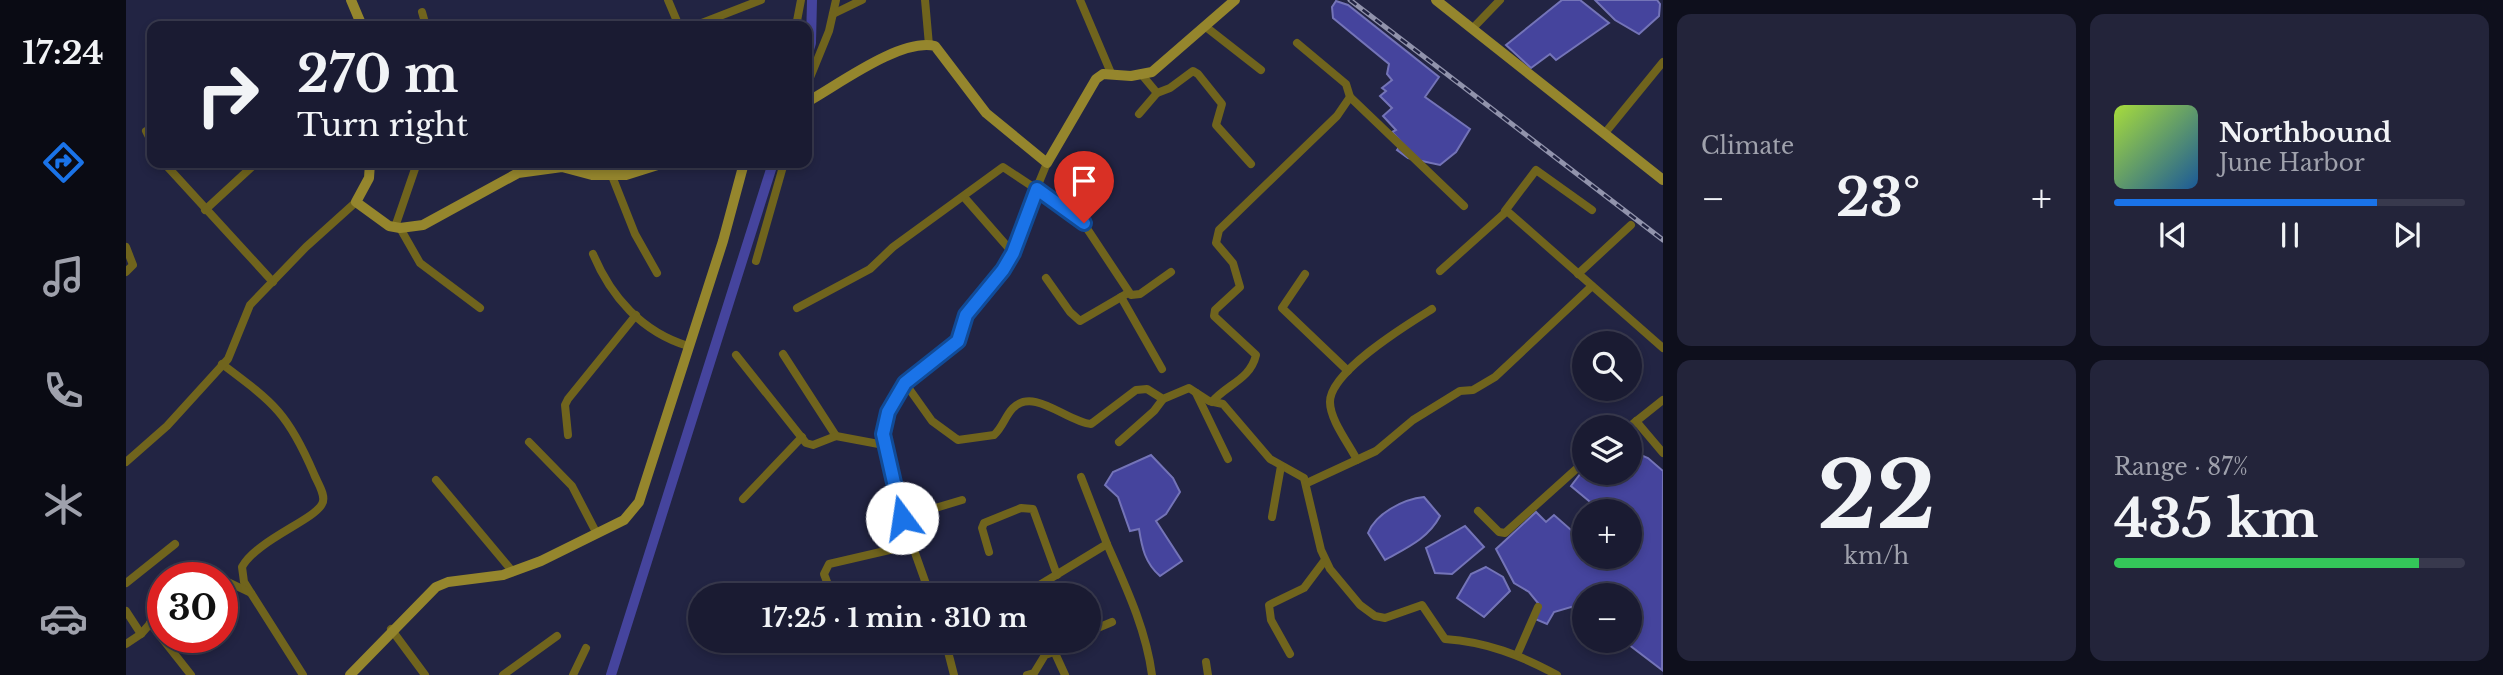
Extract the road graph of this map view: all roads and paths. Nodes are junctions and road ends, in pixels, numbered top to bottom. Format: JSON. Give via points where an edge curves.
{"nodes":[{"id":1,"x":351,"y":0,"type":"edge"},
{"id":2,"x":668,"y":0,"type":"edge"},
{"id":3,"x":761,"y":0,"type":"edge"},
{"id":4,"x":801,"y":0,"type":"edge"},
{"id":5,"x":835,"y":0,"type":"edge"},
{"id":6,"x":862,"y":0,"type":"edge"},
{"id":7,"x":925,"y":0,"type":"edge"},
{"id":8,"x":1080,"y":0,"type":"edge"},
{"id":9,"x":1235,"y":0,"type":"edge"},
{"id":10,"x":1436,"y":0,"type":"edge"},
{"id":11,"x":1500,"y":0,"type":"edge"},
{"id":12,"x":422,"y":12,"type":"dead end"},
{"id":13,"x":833,"y":14,"type":"junction"},
{"id":14,"x":360,"y":21,"type":"edge"},
{"id":15,"x":425,"y":21,"type":"edge"},
{"id":16,"x":677,"y":21,"type":"edge"},
{"id":17,"x":707,"y":21,"type":"edge"},
{"id":18,"x":797,"y":21,"type":"edge"},
{"id":19,"x":1206,"y":27,"type":"junction"},
{"id":20,"x":1473,"y":28,"type":"junction"},
{"id":21,"x":1297,"y":43,"type":"dead end"},
{"id":22,"x":929,"y":45,"type":"junction"},
{"id":23,"x":1663,"y":62,"type":"edge"},
{"id":24,"x":1261,"y":70,"type":"dead end"},
{"id":25,"x":812,"y":71,"type":"edge"},
{"id":26,"x":1111,"y":73,"type":"junction"},
{"id":27,"x":1142,"y":75,"type":"junction"},
{"id":28,"x":1157,"y":93,"type":"junction"},
{"id":29,"x":1350,"y":97,"type":"junction"},
{"id":30,"x":812,"y":99,"type":"edge"},
{"id":31,"x":1139,"y":114,"type":"dead end"},
{"id":32,"x":1605,"y":133,"type":"junction"},
{"id":33,"x":1047,"y":163,"type":"junction"},
{"id":34,"x":1251,"y":164,"type":"dead end"},
{"id":35,"x":168,"y":168,"type":"edge"},
{"id":36,"x":251,"y":168,"type":"edge"},
{"id":37,"x":370,"y":168,"type":"edge"},
{"id":38,"x":415,"y":168,"type":"edge"},
{"id":39,"x":555,"y":168,"type":"edge"},
{"id":40,"x":568,"y":168,"type":"edge"},
{"id":41,"x":628,"y":168,"type":"edge"},
{"id":42,"x":743,"y":168,"type":"edge"},
{"id":43,"x":783,"y":168,"type":"edge"},
{"id":44,"x":612,"y":176,"type":"junction"},
{"id":45,"x":1663,"y":180,"type":"edge"},
{"id":46,"x":1037,"y":189,"type":"junction"},
{"id":47,"x":964,"y":197,"type":"junction"},
{"id":48,"x":356,"y":202,"type":"junction"},
{"id":49,"x":1464,"y":206,"type":"dead end"},
{"id":50,"x":205,"y":210,"type":"junction"},
{"id":51,"x":1592,"y":210,"type":"dead end"},
{"id":52,"x":1505,"y":211,"type":"junction"},
{"id":53,"x":1631,"y":225,"type":"dead end"},
{"id":54,"x":397,"y":228,"type":"junction"},
{"id":55,"x":126,"y":247,"type":"edge"},
{"id":56,"x":1013,"y":253,"type":"junction"},
{"id":57,"x":593,"y":254,"type":"dead end"},
{"id":58,"x":756,"y":261,"type":"dead end"},
{"id":59,"x":1440,"y":271,"type":"dead end"},
{"id":60,"x":126,"y":272,"type":"edge"},
{"id":61,"x":1171,"y":272,"type":"dead end"},
{"id":62,"x":657,"y":273,"type":"dead end"},
{"id":63,"x":1305,"y":274,"type":"dead end"},
{"id":64,"x":1578,"y":274,"type":"junction"},
{"id":65,"x":1046,"y":278,"type":"dead end"},
{"id":66,"x":272,"y":282,"type":"junction"},
{"id":67,"x":1592,"y":286,"type":"junction"},
{"id":68,"x":1125,"y":295,"type":"junction"},
{"id":69,"x":480,"y":308,"type":"dead end"},
{"id":70,"x":797,"y":308,"type":"dead end"},
{"id":71,"x":1432,"y":309,"type":"dead end"},
{"id":72,"x":636,"y":316,"type":"junction"},
{"id":73,"x":688,"y":346,"type":"junction"},
{"id":74,"x":1663,"y":348,"type":"edge"},
{"id":75,"x":783,"y":354,"type":"dead end"},
{"id":76,"x":736,"y":355,"type":"dead end"},
{"id":77,"x":222,"y":365,"type":"junction"},
{"id":78,"x":1162,"y":369,"type":"dead end"},
{"id":79,"x":1349,"y":371,"type":"junction"},
{"id":80,"x":905,"y":383,"type":"junction"},
{"id":81,"x":1195,"y":391,"type":"junction"},
{"id":82,"x":1163,"y":399,"type":"junction"},
{"id":83,"x":1663,"y":400,"type":"edge"},
{"id":84,"x":1212,"y":402,"type":"junction"},
{"id":85,"x":1642,"y":416,"type":"edge"},
{"id":86,"x":1642,"y":433,"type":"edge"},
{"id":87,"x":568,"y":435,"type":"dead end"},
{"id":88,"x":836,"y":436,"type":"junction"},
{"id":89,"x":802,"y":437,"type":"junction"},
{"id":90,"x":529,"y":442,"type":"dead end"},
{"id":91,"x":1119,"y":442,"type":"dead end"},
{"id":92,"x":884,"y":444,"type":"junction"},
{"id":93,"x":1663,"y":453,"type":"edge"},
{"id":94,"x":1228,"y":458,"type":"dead end"},
{"id":95,"x":1357,"y":460,"type":"junction"},
{"id":96,"x":126,"y":462,"type":"edge"},
{"id":97,"x":1281,"y":466,"type":"junction"},
{"id":98,"x":1572,"y":473,"type":"edge"},
{"id":99,"x":1080,"y":477,"type":"dead end"},
{"id":100,"x":436,"y":480,"type":"dead end"},
{"id":101,"x":1307,"y":482,"type":"junction"},
{"id":102,"x":743,"y":499,"type":"dead end"},
{"id":103,"x":962,"y":500,"type":"dead end"},
{"id":104,"x":1478,"y":511,"type":"dead end"},
{"id":105,"x":1272,"y":517,"type":"dead end"},
{"id":106,"x":902,"y":518,"type":"junction"},
{"id":107,"x":597,"y":534,"type":"junction"},
{"id":108,"x":175,"y":544,"type":"dead end"},
{"id":109,"x":1107,"y":544,"type":"junction"},
{"id":110,"x":911,"y":545,"type":"junction"},
{"id":111,"x":989,"y":552,"type":"dead end"},
{"id":112,"x":1325,"y":560,"type":"junction"},
{"id":113,"x":513,"y":572,"type":"junction"},
{"id":114,"x":1057,"y":575,"type":"junction"},
{"id":115,"x":126,"y":583,"type":"edge"},
{"id":116,"x":827,"y":583,"type":"edge"},
{"id":117,"x":925,"y":583,"type":"edge"},
{"id":118,"x":1043,"y":583,"type":"edge"},
{"id":119,"x":238,"y":587,"type":"edge"},
{"id":120,"x":251,"y":593,"type":"junction"},
{"id":121,"x":1538,"y":607,"type":"dead end"},
{"id":122,"x":126,"y":611,"type":"edge"},
{"id":123,"x":1112,"y":622,"type":"dead end"},
{"id":124,"x":147,"y":627,"type":"edge"},
{"id":125,"x":1101,"y":627,"type":"edge"},
{"id":126,"x":391,"y":629,"type":"junction"},
{"id":127,"x":141,"y":634,"type":"junction"},
{"id":128,"x":556,"y":636,"type":"dead end"},
{"id":129,"x":126,"y":644,"type":"edge"},
{"id":130,"x":586,"y":648,"type":"dead end"},
{"id":131,"x":174,"y":653,"type":"edge"},
{"id":132,"x":948,"y":653,"type":"edge"},
{"id":133,"x":1047,"y":653,"type":"edge"},
{"id":134,"x":1055,"y":653,"type":"edge"},
{"id":135,"x":1290,"y":654,"type":"dead end"},
{"id":136,"x":1517,"y":655,"type":"junction"},
{"id":137,"x":1206,"y":662,"type":"dead end"},
{"id":138,"x":422,"y":674,"type":"edge"},
{"id":139,"x":191,"y":675,"type":"edge"},
{"id":140,"x":303,"y":675,"type":"edge"},
{"id":141,"x":350,"y":675,"type":"edge"},
{"id":142,"x":503,"y":675,"type":"edge"},
{"id":143,"x":573,"y":675,"type":"edge"},
{"id":144,"x":954,"y":675,"type":"edge"},
{"id":145,"x":1027,"y":675,"type":"edge"},
{"id":146,"x":1065,"y":675,"type":"edge"},
{"id":147,"x":1152,"y":675,"type":"edge"},
{"id":148,"x":1208,"y":675,"type":"edge"},
{"id":149,"x":1557,"y":675,"type":"edge"}],
"edges":[{"from":1,"to":14,"type":"street"},
{"from":2,"to":16,"type":"street"},
{"from":3,"to":17,"type":"street"},
{"from":4,"to":18,"type":"street"},
{"from":5,"to":13,"type":"street"},
{"from":6,"to":13,"type":"street"},
{"from":7,"to":22,"type":"street"},
{"from":8,"to":26,"type":"street"},
{"from":9,"to":19,"type":"street"},
{"from":10,"to":20,"type":"street"},
{"from":11,"to":20,"type":"street"},
{"from":12,"to":15,"type":"street"},
{"from":13,"to":25,"type":"street"},
{"from":19,"to":24,"type":"street"},
{"from":19,"to":27,"type":"street","via":[[1161,66]]},
{"from":20,"to":32,"type":"street"},
{"from":21,"to":29,"type":"street","via":[[1346,85]]},
{"from":22,"to":30,"type":"street","via":[[883,55]]},
{"from":22,"to":33,"type":"street","via":[[940,51],[986,114]]},
{"from":23,"to":32,"type":"street"},
{"from":26,"to":27,"type":"street"},
{"from":26,"to":33,"type":"street","via":[[1096,79]]},
{"from":27,"to":28,"type":"street"},
{"from":28,"to":31,"type":"street"},
{"from":28,"to":34,"type":"street","via":[[1193,71],[1198,74],[1222,104],[1216,125]]},
{"from":29,"to":49,"type":"street"},
{"from":29,"to":84,"type":"street","via":[[1337,116],[1237,210],[1216,237],[1240,282],[1214,316],[1256,355],[1249,372]]},
{"from":32,"to":45,"type":"street"},
{"from":33,"to":46,"type":"street"},
{"from":35,"to":50,"type":"street"},
{"from":36,"to":50,"type":"street"},
{"from":37,"to":48,"type":"street"},
{"from":38,"to":54,"type":"street"},
{"from":39,"to":54,"type":"street","via":[[518,173],[423,225]]},
{"from":40,"to":44,"type":"street"},
{"from":41,"to":44,"type":"street"},
{"from":42,"to":73,"type":"street"},
{"from":43,"to":58,"type":"street"},
{"from":44,"to":62,"type":"street","via":[[635,234]]},
{"from":46,"to":47,"type":"street","via":[[1003,167]]},
{"from":46,"to":56,"type":"street"},
{"from":46,"to":68,"type":"street","via":[[1084,223]]},
{"from":47,"to":56,"type":"street"},
{"from":47,"to":70,"type":"street","via":[[870,269]]},
{"from":48,"to":54,"type":"street"},
{"from":48,"to":66,"type":"street"},
{"from":50,"to":66,"type":"street"},
{"from":51,"to":52,"type":"street","via":[[1536,170]]},
{"from":52,"to":59,"type":"street"},
{"from":52,"to":64,"type":"street"},
{"from":53,"to":64,"type":"street"},
{"from":54,"to":69,"type":"street","via":[[420,263]]},
{"from":55,"to":60,"type":"street","via":[[133,265]]},
{"from":56,"to":80,"type":"street","via":[[966,315],[955,346]]},
{"from":57,"to":72,"type":"street","via":[[613,292]]},
{"from":61,"to":68,"type":"street","via":[[1140,294]]},
{"from":63,"to":79,"type":"street","via":[[1282,308]]},
{"from":64,"to":67,"type":"street"},
{"from":65,"to":68,"type":"street","via":[[1080,321]]},
{"from":66,"to":77,"type":"street","via":[[244,314],[233,349]]},
{"from":67,"to":74,"type":"street"},
{"from":67,"to":95,"type":"street","via":[[1496,377],[1476,389],[1460,391]]},
{"from":68,"to":78,"type":"street"},
{"from":71,"to":79,"type":"street"},
{"from":72,"to":73,"type":"street","via":[[654,333]]},
{"from":72,"to":87,"type":"street","via":[[568,399]]},
{"from":73,"to":107,"type":"street","via":[[639,502],[624,520]]},
{"from":75,"to":88,"type":"street"},
{"from":76,"to":89,"type":"street"},
{"from":77,"to":96,"type":"street","via":[[167,426]]},
{"from":77,"to":120,"type":"street","via":[[281,411],[324,500],[249,557],[241,574]]},
{"from":79,"to":95,"type":"street","via":[[1335,386],[1330,403]]},
{"from":80,"to":82,"type":"street","via":[[932,421],[958,440],[994,435],[1014,407],[1029,402],[1043,403],[1072,421],[1091,424],[1136,390],[1147,389]]},
{"from":80,"to":92,"type":"street","via":[[883,425]]},
{"from":81,"to":82,"type":"street","via":[[1182,388]]},
{"from":81,"to":84,"type":"street"},
{"from":81,"to":94,"type":"street"},
{"from":82,"to":91,"type":"street"},
{"from":83,"to":85,"type":"street"},
{"from":84,"to":97,"type":"street","via":[[1228,407],[1263,452]]},
{"from":86,"to":93,"type":"street"},
{"from":88,"to":89,"type":"street","via":[[813,445]]},
{"from":88,"to":92,"type":"street"},
{"from":89,"to":102,"type":"street"},
{"from":90,"to":107,"type":"street","via":[[572,486]]},
{"from":92,"to":106,"type":"street"},
{"from":95,"to":101,"type":"street"},
{"from":97,"to":101,"type":"street"},
{"from":97,"to":105,"type":"street"},
{"from":98,"to":104,"type":"street","via":[[1505,533]]},
{"from":99,"to":109,"type":"street"},
{"from":100,"to":113,"type":"street"},
{"from":101,"to":112,"type":"street"},
{"from":103,"to":106,"type":"street"},
{"from":106,"to":110,"type":"street"},
{"from":107,"to":113,"type":"street"},
{"from":108,"to":115,"type":"street"},
{"from":109,"to":114,"type":"street"},
{"from":109,"to":147,"type":"street","via":[[1133,603]]},
{"from":110,"to":116,"type":"street","via":[[829,564],[824,574]]},
{"from":110,"to":117,"type":"street"},
{"from":111,"to":114,"type":"street","via":[[982,528],[986,521],[1027,507],[1035,510]]},
{"from":112,"to":135,"type":"street","via":[[1304,588],[1269,605],[1271,620]]},
{"from":112,"to":136,"type":"street","via":[[1360,605],[1375,616],[1385,618],[1422,605],[1445,639],[1465,639]]},
{"from":113,"to":126,"type":"street","via":[[436,587]]},
{"from":114,"to":118,"type":"street"},
{"from":119,"to":120,"type":"street"},
{"from":120,"to":140,"type":"street"},
{"from":121,"to":136,"type":"street"},
{"from":122,"to":127,"type":"street"},
{"from":123,"to":125,"type":"street"},
{"from":124,"to":127,"type":"street"},
{"from":126,"to":138,"type":"street"},
{"from":126,"to":141,"type":"street"},
{"from":127,"to":129,"type":"street"},
{"from":128,"to":142,"type":"street"},
{"from":130,"to":143,"type":"street"},
{"from":131,"to":139,"type":"street"},
{"from":132,"to":144,"type":"street"},
{"from":133,"to":145,"type":"street","via":[[1034,673]]},
{"from":134,"to":146,"type":"street"},
{"from":136,"to":149,"type":"street"},
{"from":137,"to":148,"type":"street"}]}
